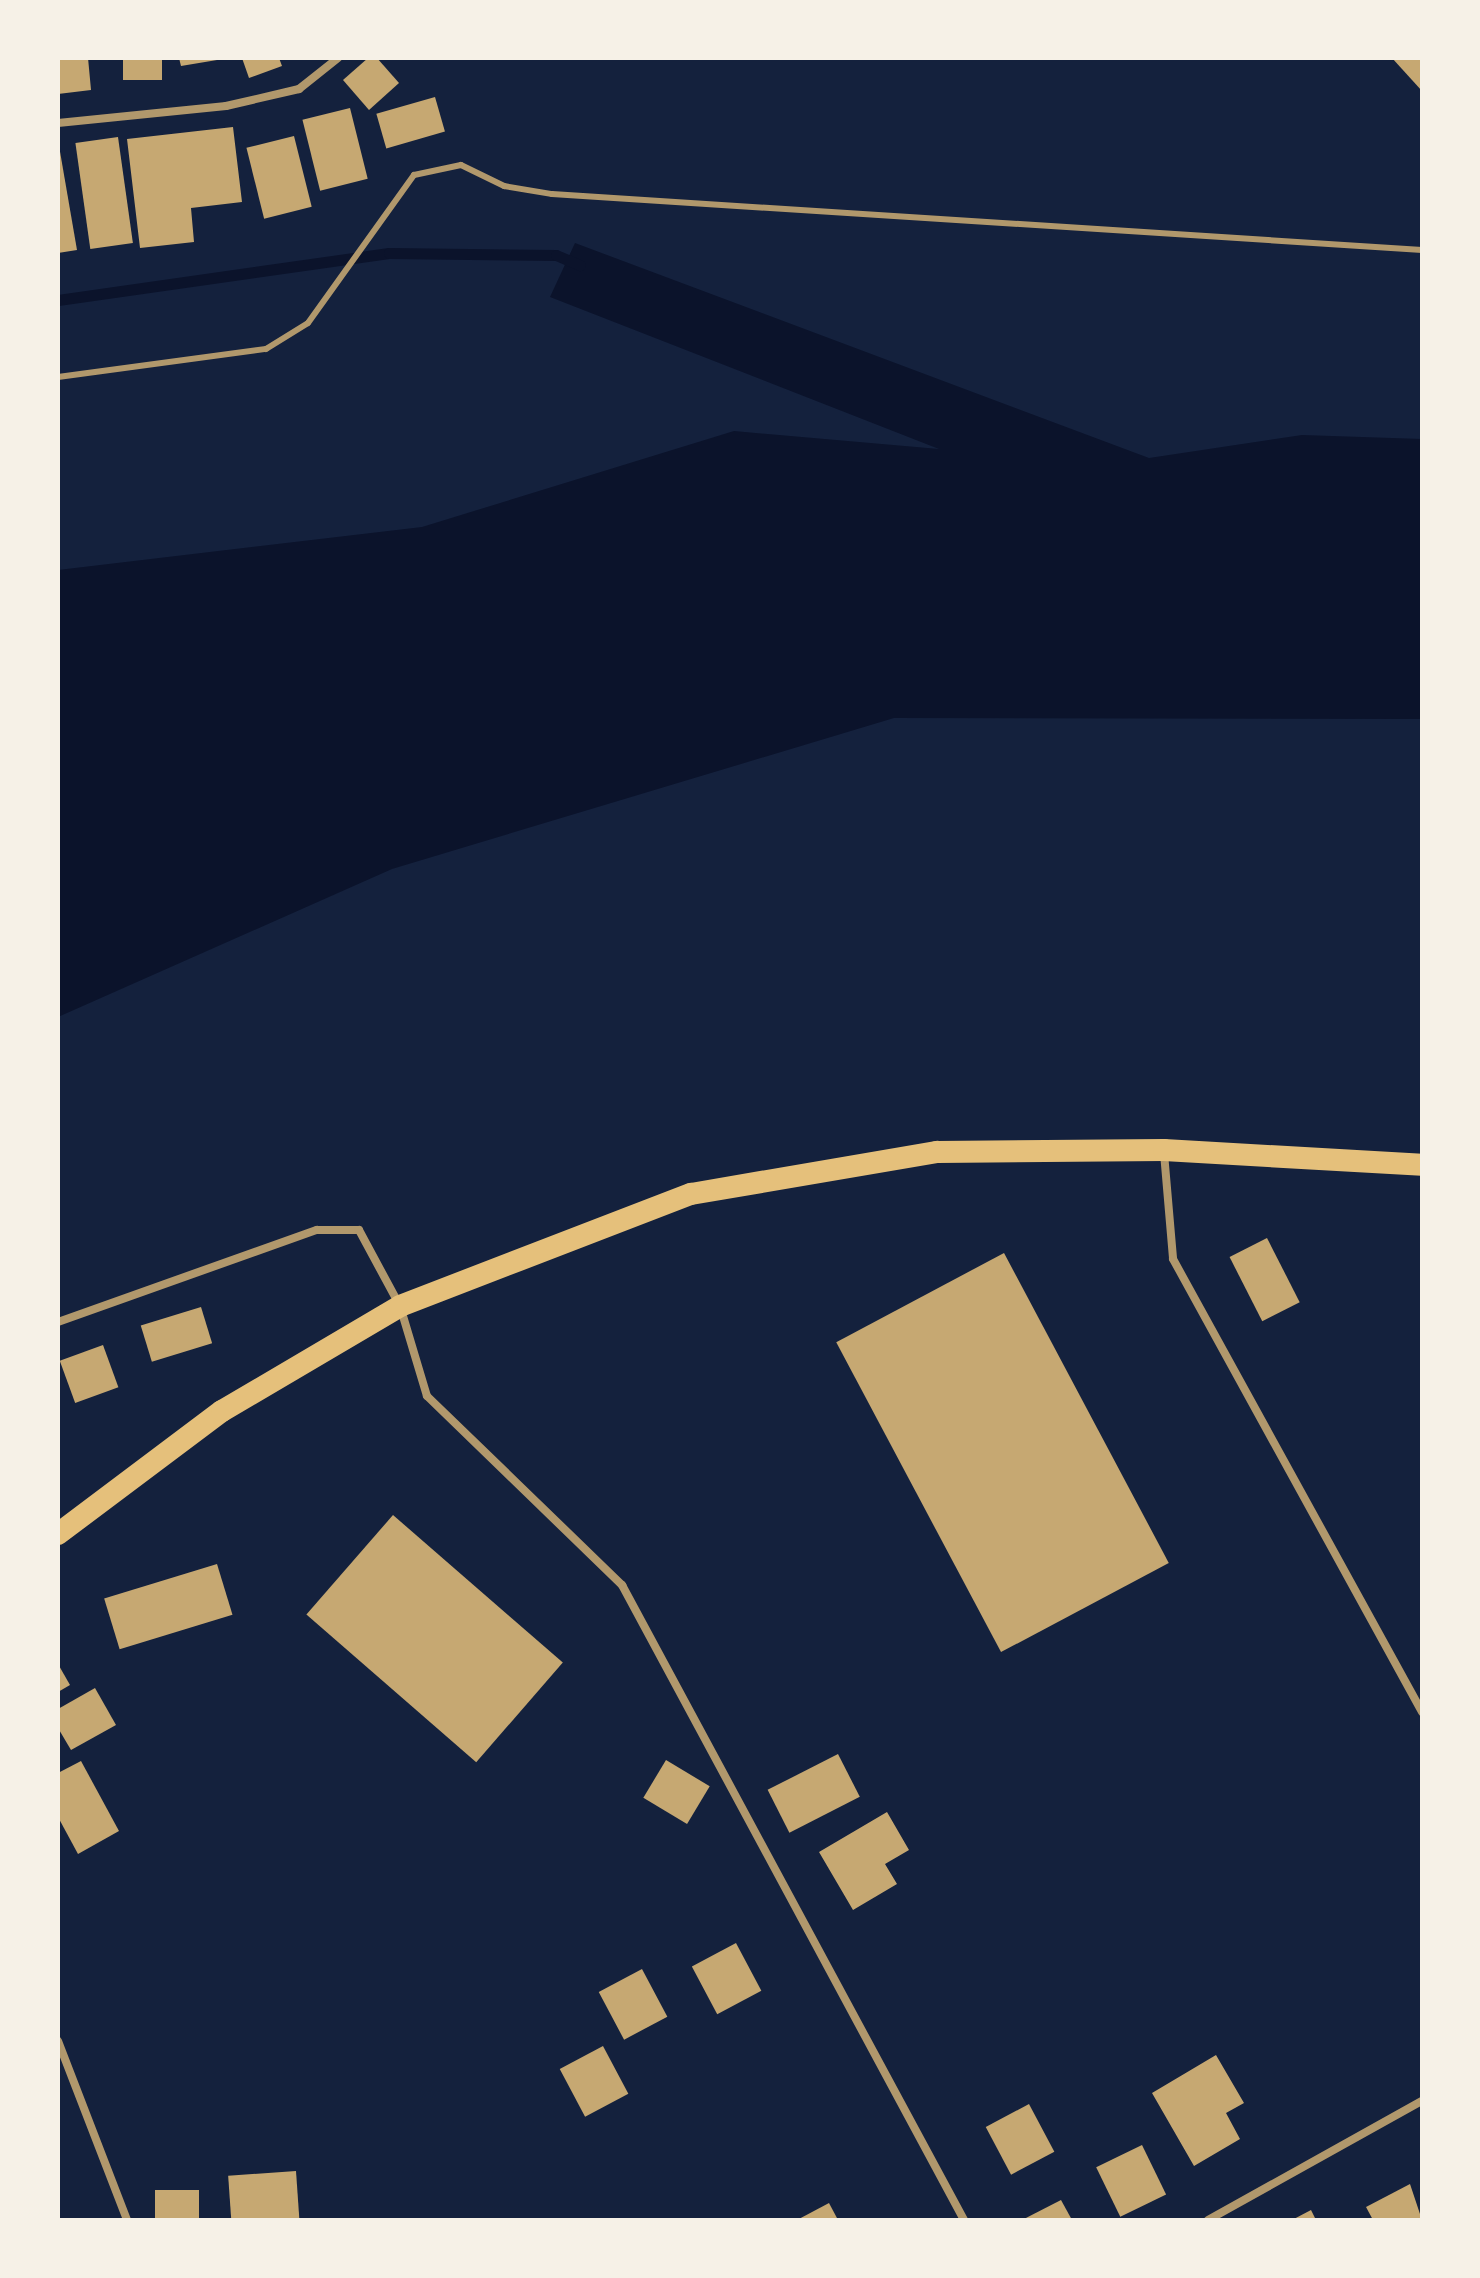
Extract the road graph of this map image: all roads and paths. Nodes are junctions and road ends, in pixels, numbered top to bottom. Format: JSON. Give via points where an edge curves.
{"nodes":[{"id":1,"x":338,"y":58,"type":"edge"},
{"id":2,"x":58,"y":123,"type":"edge"},
{"id":3,"x":1422,"y":250,"type":"edge"},
{"id":4,"x":58,"y":377,"type":"edge"},
{"id":5,"x":1164,"y":1150,"type":"junction"},
{"id":6,"x":1422,"y":1165,"type":"edge"},
{"id":7,"x":400,"y":1306,"type":"junction"},
{"id":8,"x":58,"y":1322,"type":"edge"},
{"id":9,"x":58,"y":1534,"type":"edge"},
{"id":10,"x":1422,"y":1712,"type":"edge"},
{"id":11,"x":58,"y":2041,"type":"edge"},
{"id":12,"x":1422,"y":2101,"type":"edge"},
{"id":13,"x":127,"y":2220,"type":"edge"},
{"id":14,"x":964,"y":2220,"type":"edge"},
{"id":15,"x":1208,"y":2220,"type":"edge"}],
"edges":[{"from":1,"to":2,"type":"street","via":[[299,89],[226,106]]},
{"from":3,"to":4,"type":"lane","via":[[552,194],[504,186],[461,165],[414,175],[399,203],[308,323],[266,349],[228,359]]},
{"from":5,"to":6,"type":"highway"},
{"from":5,"to":7,"type":"highway","via":[[937,1152],[691,1194]]},
{"from":5,"to":10,"type":"street","via":[[1173,1259]]},
{"from":7,"to":8,"type":"street","via":[[359,1230],[317,1230]]},
{"from":7,"to":9,"type":"highway","via":[[222,1411]]},
{"from":7,"to":14,"type":"street","via":[[427,1396],[622,1585]]},
{"from":11,"to":13,"type":"street"},
{"from":12,"to":15,"type":"street"}]}
